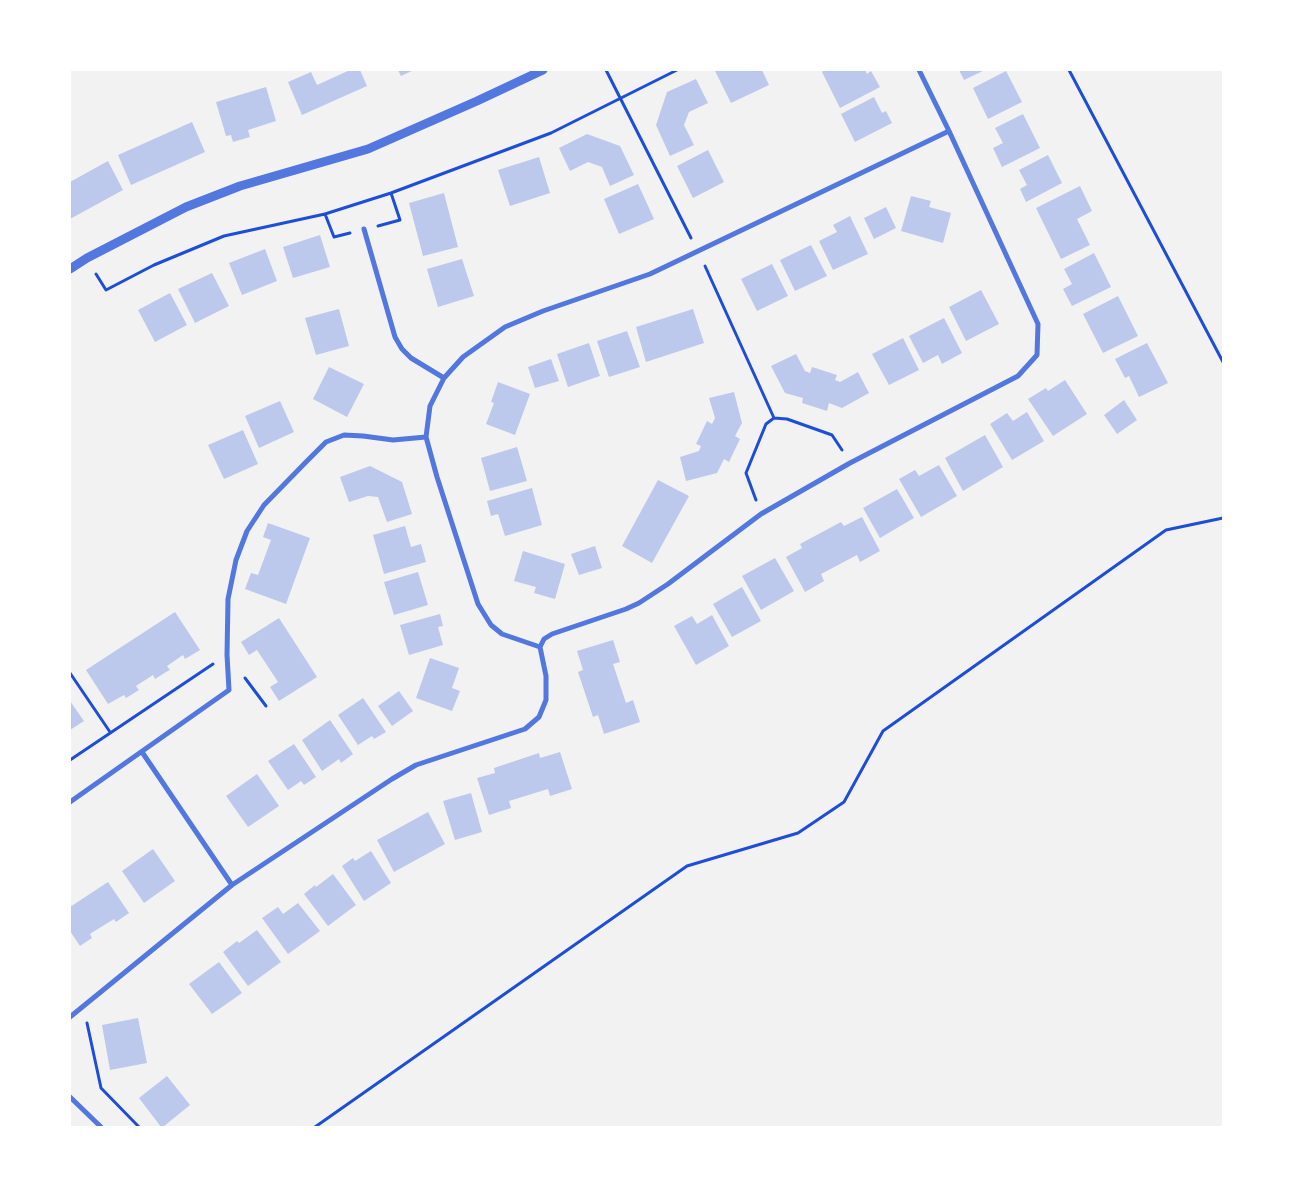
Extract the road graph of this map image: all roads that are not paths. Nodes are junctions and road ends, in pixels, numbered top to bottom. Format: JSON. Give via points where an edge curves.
{"nodes":[{"id":1,"x":543,"y":70,"type":"edge"},
{"id":2,"x":919,"y":70,"type":"edge"},
{"id":3,"x":949,"y":131,"type":"junction"},
{"id":4,"x":364,"y":229,"type":"dead end"},
{"id":5,"x":70,"y":269,"type":"edge"},
{"id":6,"x":444,"y":378,"type":"junction"},
{"id":7,"x":426,"y":437,"type":"junction"},
{"id":8,"x":540,"y":647,"type":"junction"},
{"id":9,"x":142,"y":752,"type":"junction"},
{"id":10,"x":70,"y":802,"type":"edge"},
{"id":11,"x":232,"y":884,"type":"junction"},
{"id":12,"x":70,"y":1017,"type":"edge"},
{"id":13,"x":70,"y":1097,"type":"edge"},
{"id":14,"x":101,"y":1127,"type":"edge"}],
"edges":[{"from":1,"to":5,"type":"street","via":[[368,148],[240,186],[186,207]]},
{"from":2,"to":3,"type":"street"},
{"from":3,"to":6,"type":"street","via":[[650,274],[505,327],[463,357]]},
{"from":3,"to":8,"type":"street","via":[[1038,324],[1037,355],[1018,376],[761,514],[639,603],[552,634]]},
{"from":4,"to":6,"type":"street","via":[[402,350]]},
{"from":6,"to":7,"type":"street","via":[[430,406]]},
{"from":7,"to":8,"type":"street","via":[[478,604],[491,626],[502,634]]},
{"from":7,"to":9,"type":"street","via":[[393,440],[344,435],[326,442],[264,505],[247,531],[236,560],[228,599],[229,690]]},
{"from":8,"to":11,"type":"street","via":[[546,676],[546,700],[539,717],[525,729],[416,765]]},
{"from":9,"to":10,"type":"street"},
{"from":9,"to":11,"type":"street"},
{"from":11,"to":12,"type":"street"},
{"from":13,"to":14,"type":"street"}]}
